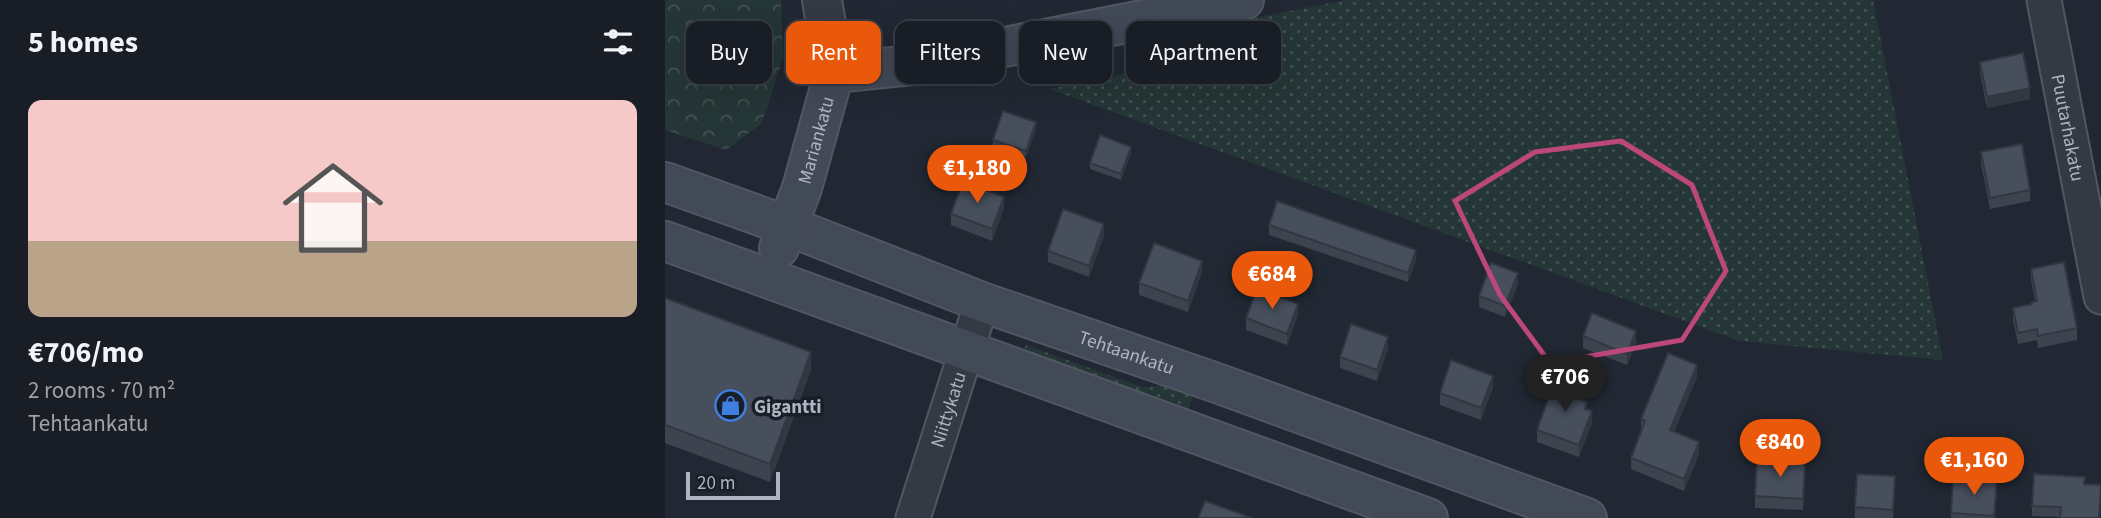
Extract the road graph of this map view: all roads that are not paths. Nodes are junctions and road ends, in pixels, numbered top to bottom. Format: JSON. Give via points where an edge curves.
{"nodes":[{"id":1,"x":822,"y":0,"type":"edge"},
{"id":2,"x":1244,"y":0,"type":"edge"},
{"id":3,"x":2044,"y":0,"type":"edge"},
{"id":4,"x":825,"y":21,"type":"edge"},
{"id":5,"x":881,"y":68,"type":"edge"},
{"id":6,"x":831,"y":84,"type":"edge"},
{"id":7,"x":665,"y":182,"type":"edge"},
{"id":8,"x":787,"y":226,"type":"junction"},
{"id":9,"x":665,"y":241,"type":"edge"},
{"id":10,"x":2096,"y":245,"type":"edge"},
{"id":11,"x":768,"y":278,"type":"junction"},
{"id":12,"x":2101,"y":297,"type":"edge"},
{"id":13,"x":982,"y":302,"type":"junction"},
{"id":14,"x":966,"y":350,"type":"junction"},
{"id":15,"x":913,"y":518,"type":"edge"},
{"id":16,"x":1428,"y":518,"type":"edge"},
{"id":17,"x":1587,"y":518,"type":"edge"}],
"edges":[{"from":1,"to":4,"type":"street","name":"Mariankatu"},
{"from":2,"to":5,"type":"main road"},
{"from":3,"to":10,"type":"street","name":"Puutarhakatu"},
{"from":6,"to":8,"type":"main road","name":"Mariankatu"},
{"from":7,"to":8,"type":"main road","name":"Tehtaankatu"},
{"from":8,"to":11,"type":"main road","name":"Mariankatu"},
{"from":8,"to":13,"type":"main road","name":"Tehtaankatu"},
{"from":9,"to":11,"type":"main road"},
{"from":10,"to":12,"type":"street","name":"Puutarhakatu"},
{"from":11,"to":14,"type":"main road"},
{"from":13,"to":14,"type":"street","name":"Niittykatu"},
{"from":13,"to":17,"type":"main road","name":"Tehtaankatu"},
{"from":14,"to":15,"type":"street","name":"Niittykatu"},
{"from":14,"to":16,"type":"main road"}]}
